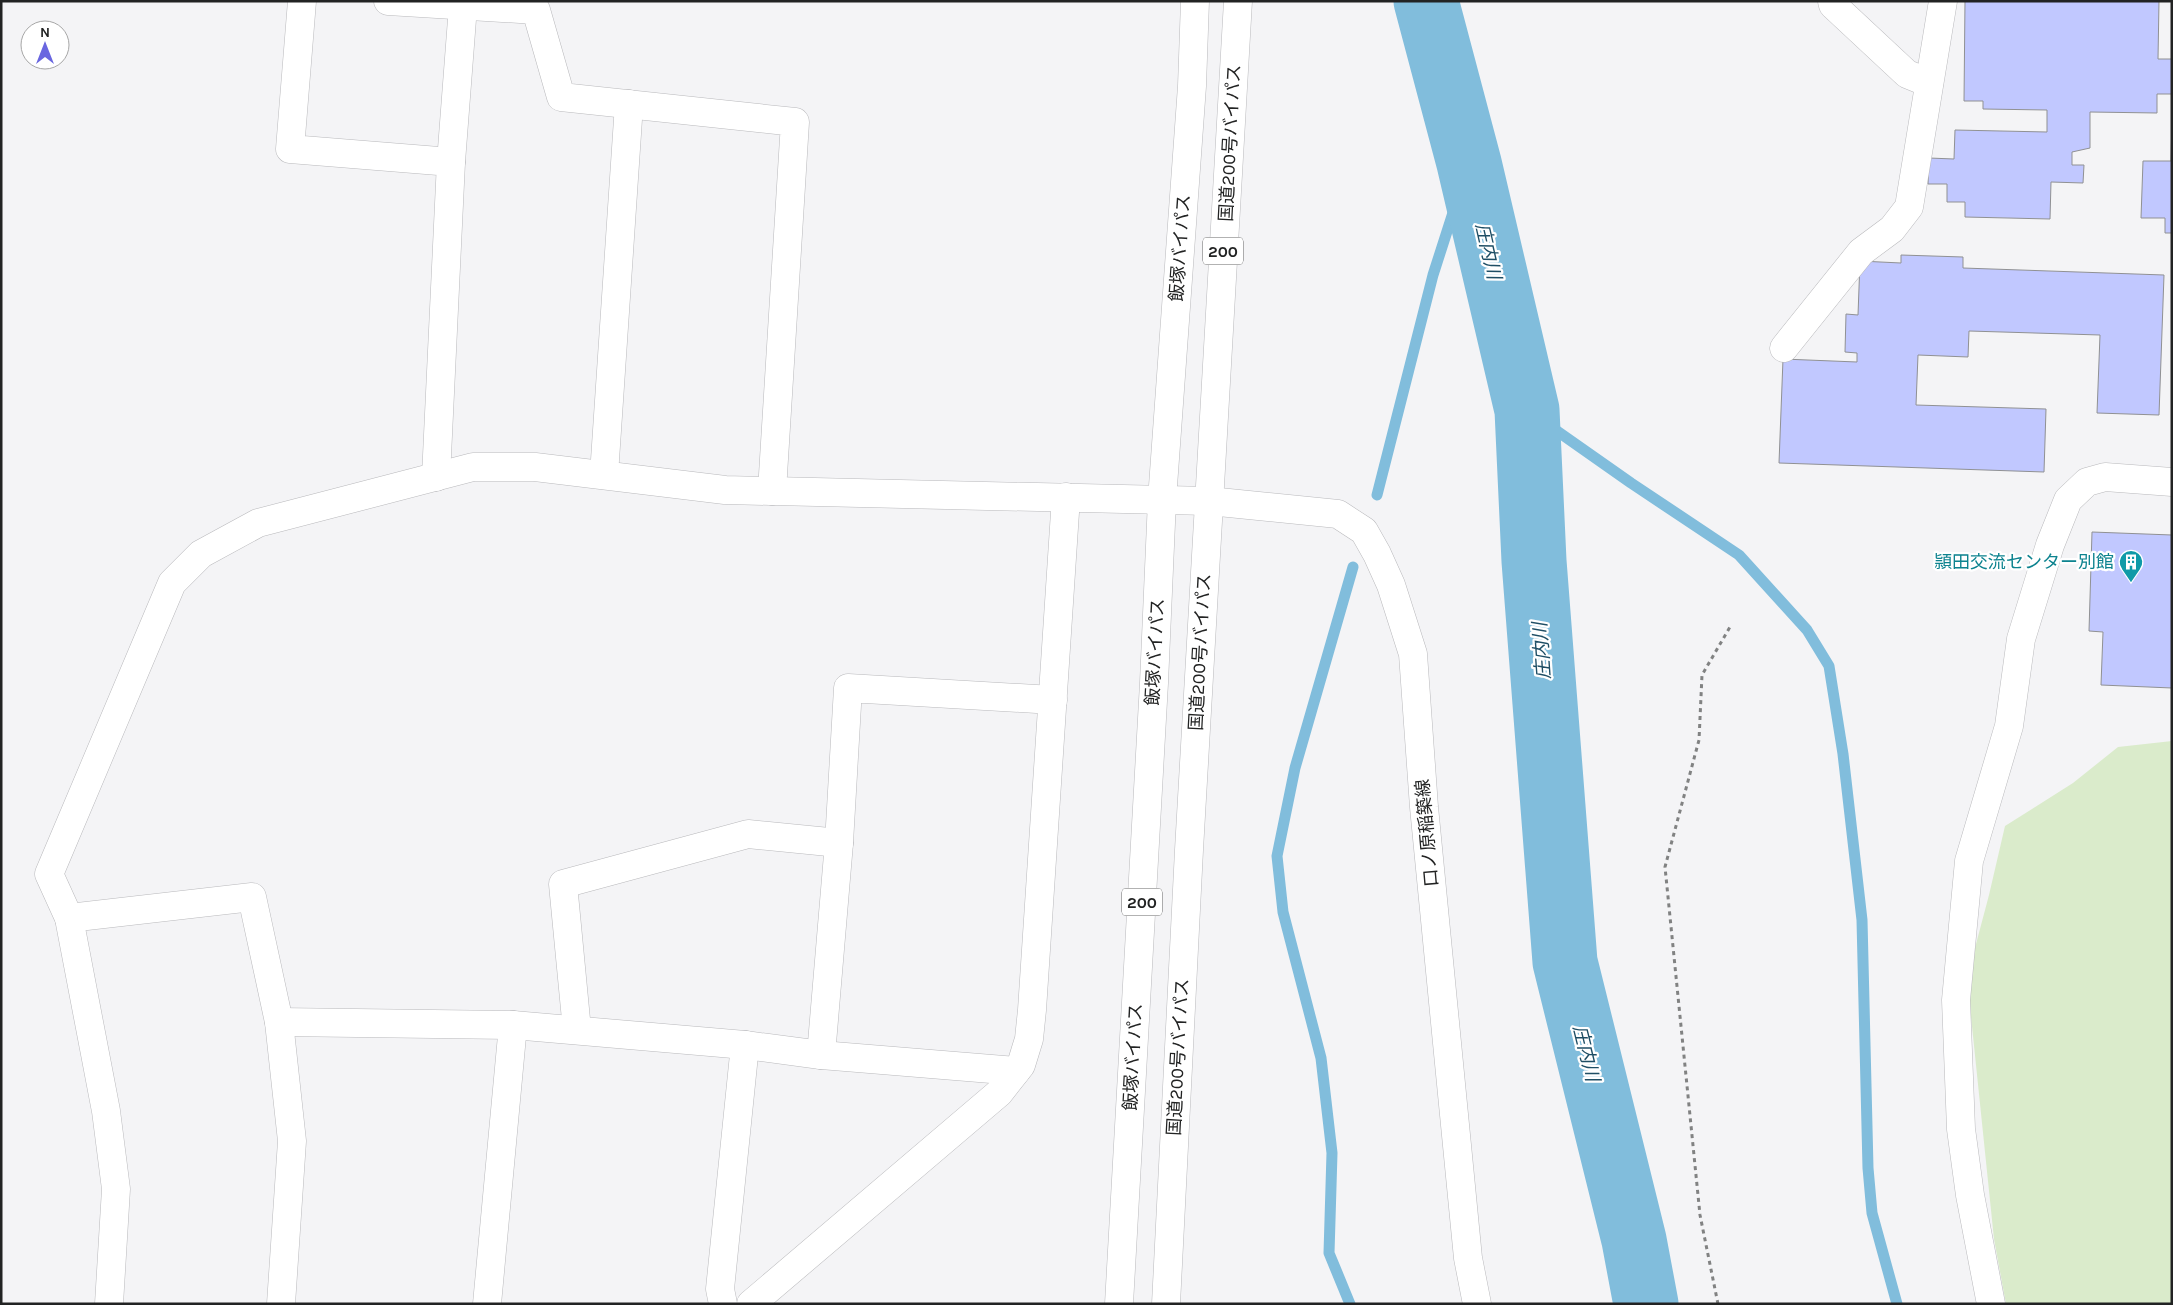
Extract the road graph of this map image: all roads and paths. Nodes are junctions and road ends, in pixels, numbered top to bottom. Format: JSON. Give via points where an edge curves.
{"nodes":[{"id":1,"x":302,"y":1,"type":"edge"},
{"id":2,"x":388,"y":1,"type":"edge"},
{"id":3,"x":1195,"y":1,"type":"edge"},
{"id":4,"x":1238,"y":1,"type":"edge"},
{"id":5,"x":1832,"y":1,"type":"edge"},
{"id":6,"x":1943,"y":1,"type":"edge"},
{"id":7,"x":463,"y":6,"type":"junction"},
{"id":8,"x":1929,"y":83,"type":"junction"},
{"id":9,"x":629,"y":104,"type":"junction"},
{"id":10,"x":451,"y":162,"type":"junction"},
{"id":11,"x":1784,"y":348,"type":"dead end"},
{"id":12,"x":604,"y":475,"type":"junction"},
{"id":13,"x":436,"y":477,"type":"junction"},
{"id":14,"x":2172,"y":482,"type":"edge"},
{"id":15,"x":772,"y":490,"type":"junction"},
{"id":16,"x":1066,"y":496,"type":"junction"},
{"id":17,"x":1162,"y":500,"type":"junction"},
{"id":18,"x":1209,"y":501,"type":"junction"},
{"id":19,"x":1730,"y":627,"type":"dead end"},
{"id":20,"x":1053,"y":700,"type":"junction"},
{"id":21,"x":839,"y":842,"type":"junction"},
{"id":22,"x":69,"y":918,"type":"junction"},
{"id":23,"x":279,"y":1022,"type":"junction"},
{"id":24,"x":513,"y":1025,"type":"junction"},
{"id":25,"x":578,"y":1030,"type":"junction"},
{"id":26,"x":745,"y":1045,"type":"junction"},
{"id":27,"x":821,"y":1055,"type":"junction"},
{"id":28,"x":1016,"y":1071,"type":"junction"},
{"id":29,"x":109,"y":1304,"type":"edge"},
{"id":30,"x":281,"y":1304,"type":"edge"},
{"id":31,"x":487,"y":1304,"type":"edge"},
{"id":32,"x":723,"y":1304,"type":"edge"},
{"id":33,"x":751,"y":1304,"type":"edge"},
{"id":34,"x":1120,"y":1304,"type":"edge"},
{"id":35,"x":1166,"y":1304,"type":"edge"},
{"id":36,"x":1477,"y":1304,"type":"edge"},
{"id":37,"x":1718,"y":1304,"type":"edge"},
{"id":38,"x":1991,"y":1304,"type":"edge"}],
"edges":[{"from":1,"to":10,"type":"main road","via":[[290,149]]},
{"from":2,"to":7,"type":"main road"},
{"from":3,"to":17,"type":"main road","name":"飯塚バイパス","number":"200","via":[[1192,86]]},
{"from":4,"to":18,"type":"main road","name":"国道200号バイパス","number":"200"},
{"from":5,"to":8,"type":"main road","via":[[1907,74]]},
{"from":6,"to":8,"type":"main road"},
{"from":7,"to":9,"type":"main road","via":[[536,10],[561,97]]},
{"from":7,"to":10,"type":"main road"},
{"from":8,"to":11,"type":"main road","via":[[1908,208],[1892,229],[1861,252]]},
{"from":9,"to":12,"type":"main road"},
{"from":9,"to":15,"type":"main road","via":[[794,122]]},
{"from":10,"to":13,"type":"main road"},
{"from":12,"to":13,"type":"main road","name":"口ノ原稲築線","via":[[535,466],[473,467]]},
{"from":12,"to":15,"type":"main road","name":"口ノ原稲築線","via":[[725,490]]},
{"from":13,"to":22,"type":"main road","name":"口ノ原稲築線","via":[[258,523],[201,554],[172,584],[49,874]]},
{"from":14,"to":38,"type":"main road","via":[[2105,477],[2086,482],[2068,500],[2050,545],[2021,639],[2009,726],[1969,861],[1956,1000],[1961,1129]]},
{"from":15,"to":16,"type":"main road","name":"口ノ原稲築線"},
{"from":16,"to":17,"type":"main road","name":"口ノ原稲築線"},
{"from":16,"to":20,"type":"main road"},
{"from":17,"to":18,"type":"main road","name":"口ノ原稲築線"},
{"from":17,"to":34,"type":"main road","name":"飯塚バイパス","number":"200"},
{"from":18,"to":35,"type":"main road","name":"国道200号バイパス","number":"200"},
{"from":18,"to":36,"type":"main road","name":"口ノ原稲築線","via":[[1338,514],[1364,531],[1391,585],[1413,654],[1425,816],[1467,1248]]},
{"from":19,"to":37,"type":"path","via":[[1702,675],[1699,740],[1665,867],[1700,1215]]},
{"from":20,"to":21,"type":"main road","via":[[848,688]]},
{"from":20,"to":28,"type":"main road","via":[[1029,1039]]},
{"from":21,"to":25,"type":"main road","via":[[748,834],[563,884]]},
{"from":21,"to":27,"type":"main road"},
{"from":22,"to":23,"type":"main road","via":[[252,896]]},
{"from":22,"to":29,"type":"main road","via":[[106,1111],[116,1188]]},
{"from":23,"to":24,"type":"main road"},
{"from":23,"to":30,"type":"main road","via":[[292,1141]]},
{"from":24,"to":25,"type":"main road"},
{"from":24,"to":31,"type":"main road"},
{"from":25,"to":26,"type":"main road"},
{"from":26,"to":27,"type":"main road"},
{"from":26,"to":32,"type":"main road","via":[[720,1289]]},
{"from":27,"to":28,"type":"main road"},
{"from":28,"to":33,"type":"main road","via":[[999,1093]]}]}
